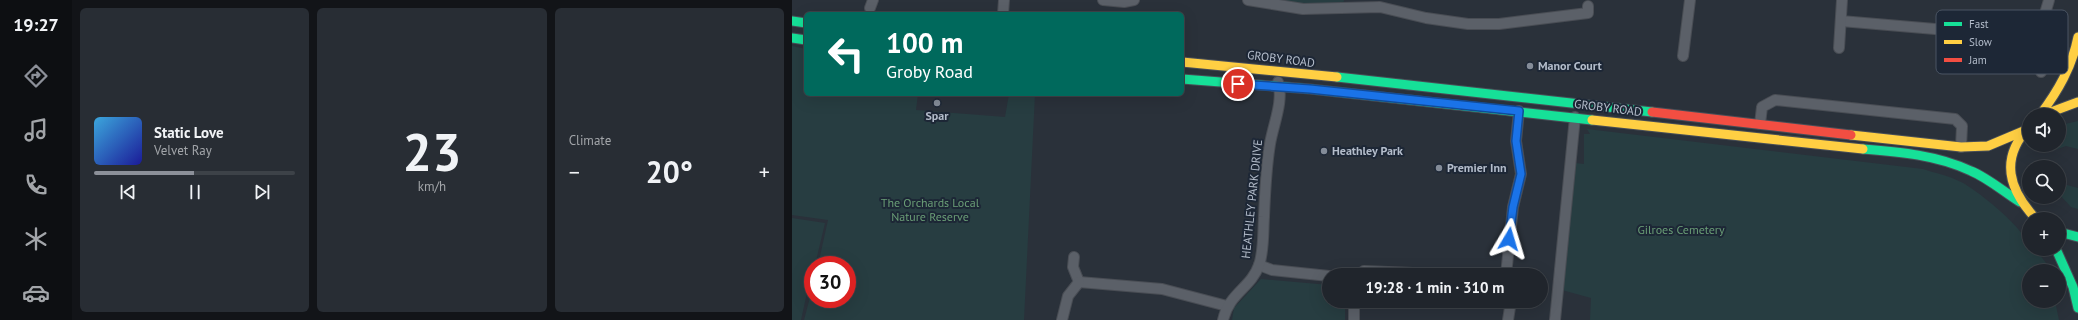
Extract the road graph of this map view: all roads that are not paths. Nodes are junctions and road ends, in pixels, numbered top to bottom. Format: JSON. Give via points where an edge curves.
{"nodes":[{"id":1,"x":1004,"y":0,"type":"edge"},
{"id":2,"x":1103,"y":0,"type":"edge"},
{"id":3,"x":1134,"y":0,"type":"edge"},
{"id":4,"x":1248,"y":0,"type":"edge"},
{"id":5,"x":1690,"y":0,"type":"edge"},
{"id":6,"x":1842,"y":0,"type":"edge"},
{"id":7,"x":2049,"y":0,"type":"edge"},
{"id":8,"x":1380,"y":3,"type":"edge"},
{"id":9,"x":1588,"y":6,"type":"dead end"},
{"id":10,"x":2046,"y":10,"type":"edge"},
{"id":11,"x":1003,"y":12,"type":"edge"},
{"id":12,"x":792,"y":21,"type":"edge"},
{"id":13,"x":1841,"y":21,"type":"junction"},
{"id":14,"x":804,"y":22,"type":"edge"},
{"id":15,"x":1935,"y":29,"type":"dead end"},
{"id":16,"x":2078,"y":37,"type":"edge"},
{"id":17,"x":792,"y":38,"type":"edge"},
{"id":18,"x":804,"y":40,"type":"edge"},
{"id":19,"x":1839,"y":48,"type":"dead end"},
{"id":20,"x":1683,"y":56,"type":"dead end"},
{"id":21,"x":1184,"y":62,"type":"edge"},
{"id":22,"x":1275,"y":70,"type":"junction"},
{"id":23,"x":2068,"y":72,"type":"edge"},
{"id":24,"x":2067,"y":74,"type":"edge"},
{"id":25,"x":1184,"y":79,"type":"edge"},
{"id":26,"x":1280,"y":88,"type":"junction"},
{"id":27,"x":2078,"y":102,"type":"edge"},
{"id":28,"x":2047,"y":108,"type":"edge"},
{"id":29,"x":2061,"y":108,"type":"edge"},
{"id":30,"x":1519,"y":111,"type":"junction"},
{"id":31,"x":1575,"y":117,"type":"junction"},
{"id":32,"x":1760,"y":124,"type":"junction"},
{"id":33,"x":2022,"y":131,"type":"edge"},
{"id":34,"x":2022,"y":138,"type":"edge"},
{"id":35,"x":1961,"y":147,"type":"junction"},
{"id":36,"x":2020,"y":202,"type":"junction"},
{"id":37,"x":2029,"y":212,"type":"edge"},
{"id":38,"x":2066,"y":234,"type":"edge"},
{"id":39,"x":2078,"y":237,"type":"edge"},
{"id":40,"x":2059,"y":256,"type":"edge"},
{"id":41,"x":1074,"y":257,"type":"dead end"},
{"id":42,"x":1259,"y":265,"type":"junction"},
{"id":43,"x":1507,"y":268,"type":"edge"},
{"id":44,"x":1322,"y":275,"type":"edge"},
{"id":45,"x":1079,"y":282,"type":"junction"},
{"id":46,"x":1227,"y":306,"type":"junction"},
{"id":47,"x":1354,"y":308,"type":"edge"},
{"id":48,"x":1510,"y":308,"type":"edge"},
{"id":49,"x":2078,"y":308,"type":"edge"},
{"id":50,"x":1062,"y":320,"type":"edge"},
{"id":51,"x":1224,"y":320,"type":"edge"},
{"id":52,"x":1354,"y":320,"type":"edge"},
{"id":53,"x":1508,"y":320,"type":"edge"},
{"id":54,"x":1555,"y":320,"type":"edge"}],
"edges":[{"from":1,"to":11,"type":"street"},
{"from":2,"to":3,"type":"street"},
{"from":4,"to":8,"type":"street","via":[[1303,9]]},
{"from":5,"to":20,"type":"street"},
{"from":6,"to":13,"type":"street"},
{"from":7,"to":10,"type":"street"},
{"from":8,"to":9,"type":"street","via":[[1426,18],[1468,24],[1499,24],[1588,13]]},
{"from":12,"to":14,"type":"main road"},
{"from":13,"to":15,"type":"street"},
{"from":13,"to":19,"type":"street"},
{"from":16,"to":23,"type":"main road"},
{"from":17,"to":18,"type":"main road"},
{"from":21,"to":22,"type":"main road","name":"GROBY ROAD"},
{"from":22,"to":26,"type":"street","name":"HEATHLEY PARK DRIVE"},
{"from":22,"to":32,"type":"main road","name":"GROBY ROAD"},
{"from":24,"to":28,"type":"main road"},
{"from":25,"to":26,"type":"main road","name":"GROBY ROAD"},
{"from":26,"to":30,"type":"main road","name":"GROBY ROAD"},
{"from":26,"to":42,"type":"street","name":"HEATHLEY PARK DRIVE","via":[[1265,185],[1263,241]]},
{"from":27,"to":29,"type":"main road"},
{"from":30,"to":31,"type":"main road","name":"GROBY ROAD"},
{"from":30,"to":43,"type":"street","via":[[1516,141],[1521,174],[1513,207]]},
{"from":31,"to":36,"type":"main road","name":"GROBY ROAD","via":[[1917,154],[1972,171]]},
{"from":31,"to":54,"type":"street"},
{"from":32,"to":35,"type":"main road","name":"GROBY ROAD"},
{"from":32,"to":35,"type":"street","via":[[1762,107],[1775,100],[1955,119],[1962,126]]},
{"from":33,"to":35,"type":"main road","name":"GROBY ROAD","via":[[1988,146]]},
{"from":34,"to":36,"type":"main road","via":[[2011,159],[2009,173]]},
{"from":36,"to":37,"type":"main road"},
{"from":38,"to":39,"type":"main road"},
{"from":40,"to":49,"type":"main road","via":[[2073,287]]},
{"from":41,"to":45,"type":"street","via":[[1073,267]]},
{"from":42,"to":44,"type":"street","via":[[1272,270]]},
{"from":42,"to":46,"type":"street","name":"HEATHLEY PARK DRIVE","via":[[1246,286]]},
{"from":45,"to":46,"type":"street","via":[[1162,289]]},
{"from":45,"to":50,"type":"street","via":[[1068,296]]},
{"from":46,"to":51,"type":"street"},
{"from":47,"to":52,"type":"street"},
{"from":48,"to":53,"type":"street"}]}
